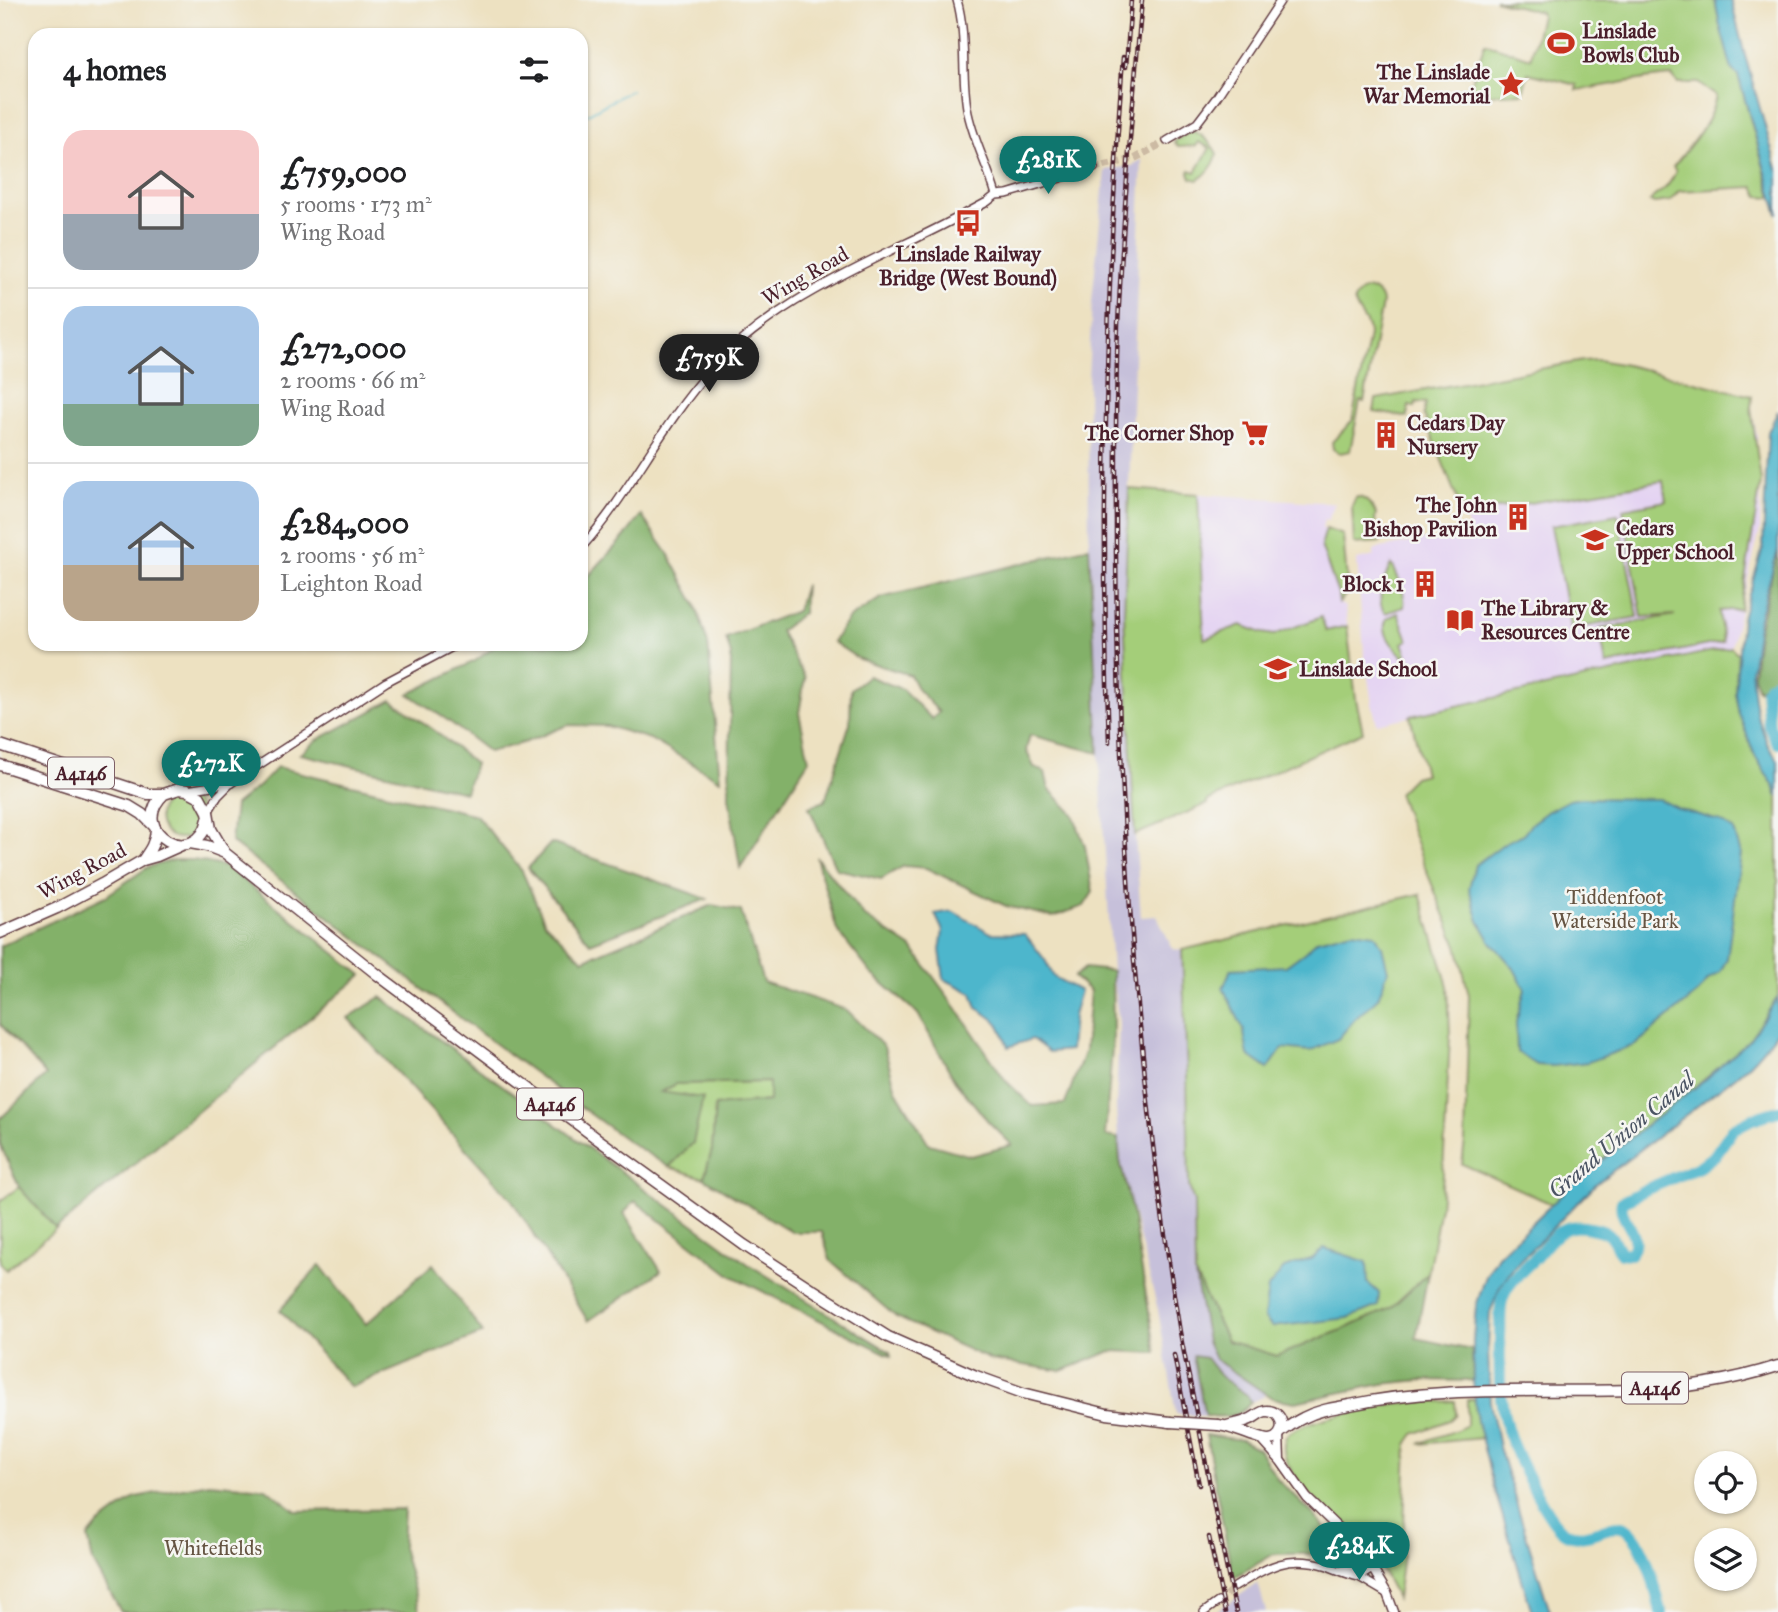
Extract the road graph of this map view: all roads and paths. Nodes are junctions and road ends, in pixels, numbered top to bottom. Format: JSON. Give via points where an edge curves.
{"nodes":[{"id":1,"x":957,"y":0,"type":"edge"},
{"id":2,"x":1281,"y":0,"type":"edge"},
{"id":3,"x":1167,"y":141,"type":"tunnel mouth"},
{"id":4,"x":1094,"y":168,"type":"tunnel mouth"},
{"id":5,"x":996,"y":195,"type":"junction"},
{"id":6,"x":588,"y":540,"type":"edge"},
{"id":7,"x":445,"y":651,"type":"edge"},
{"id":8,"x":0,"y":745,"type":"edge"},
{"id":9,"x":0,"y":765,"type":"edge"},
{"id":10,"x":231,"y":783,"type":"junction"},
{"id":11,"x":187,"y":790,"type":"junction"},
{"id":12,"x":164,"y":794,"type":"junction"},
{"id":13,"x":208,"y":815,"type":"junction"},
{"id":14,"x":155,"y":828,"type":"junction"},
{"id":15,"x":187,"y":844,"type":"junction"},
{"id":16,"x":225,"y":853,"type":"junction"},
{"id":17,"x":143,"y":860,"type":"junction"},
{"id":18,"x":0,"y":933,"type":"edge"},
{"id":19,"x":1778,"y":1366,"type":"edge"},
{"id":20,"x":1275,"y":1413,"type":"junction"},
{"id":21,"x":1305,"y":1416,"type":"junction"},
{"id":22,"x":1255,"y":1417,"type":"junction"},
{"id":23,"x":1222,"y":1426,"type":"junction"},
{"id":24,"x":1280,"y":1433,"type":"junction"},
{"id":25,"x":1259,"y":1438,"type":"junction"},
{"id":26,"x":1280,"y":1460,"type":"junction"},
{"id":27,"x":1369,"y":1564,"type":"junction"},
{"id":28,"x":1340,"y":1570,"type":"junction"},
{"id":29,"x":1359,"y":1577,"type":"junction"},
{"id":30,"x":1235,"y":1587,"type":"tunnel mouth"},
{"id":31,"x":1387,"y":1593,"type":"junction"},
{"id":32,"x":1218,"y":1602,"type":"tunnel mouth"},
{"id":33,"x":1204,"y":1612,"type":"edge"},
{"id":34,"x":1394,"y":1612,"type":"edge"}],
"edges":[{"from":1,"to":5,"type":"street","via":[[968,112]]},
{"from":2,"to":3,"type":"street","via":[[1197,123]]},
{"from":4,"to":5,"type":"street","name":"Wing Road"},
{"from":5,"to":6,"type":"street","name":"Wing Road","via":[[815,290],[743,339],[692,393]]},
{"from":7,"to":10,"type":"street","via":[[386,682]]},
{"from":8,"to":12,"type":"highway","number":"A4146","via":[[148,794]]},
{"from":9,"to":14,"type":"highway","number":"A4146","via":[[130,806]]},
{"from":10,"to":11,"type":"street"},
{"from":10,"to":13,"type":"street"},
{"from":11,"to":12,"type":"highway"},
{"from":11,"to":13,"type":"highway","via":[[200,797]]},
{"from":12,"to":14,"type":"highway","via":[[153,812]]},
{"from":13,"to":15,"type":"highway","via":[[203,834]]},
{"from":13,"to":16,"type":"highway","number":"A4146"},
{"from":14,"to":15,"type":"highway","via":[[168,842]]},
{"from":14,"to":17,"type":"highway","name":"Wing Road","via":[[155,839]]},
{"from":15,"to":16,"type":"highway","number":"A4146"},
{"from":15,"to":17,"type":"highway","name":"Wing Road"},
{"from":16,"to":23,"type":"highway","number":"A4146","bridge":true,"via":[[378,975],[599,1140],[744,1245],[888,1337],[1024,1393],[1107,1414]]},
{"from":17,"to":18,"type":"highway","name":"Wing Road","via":[[69,902]]},
{"from":19,"to":21,"type":"highway","number":"A4146","via":[[1702,1384],[1400,1397]]},
{"from":20,"to":21,"type":"highway","number":"A4146"},
{"from":20,"to":22,"type":"highway","via":[[1263,1411]]},
{"from":20,"to":24,"type":"highway","via":[[1281,1421]]},
{"from":21,"to":24,"type":"highway","number":"A4146"},
{"from":22,"to":23,"type":"highway","number":"A4146"},
{"from":22,"to":25,"type":"highway","via":[[1252,1427]]},
{"from":23,"to":25,"type":"highway","number":"A4146"},
{"from":24,"to":25,"type":"highway","via":[[1271,1440]]},
{"from":24,"to":26,"type":"main road"},
{"from":25,"to":26,"type":"main road"},
{"from":26,"to":27,"type":"main road","via":[[1307,1498]]},
{"from":27,"to":28,"type":"street"},
{"from":27,"to":29,"type":"street","via":[[1369,1572]]},
{"from":27,"to":31,"type":"main road"},
{"from":28,"to":29,"type":"street"},
{"from":28,"to":30,"type":"street","via":[[1305,1561],[1278,1563]]},
{"from":29,"to":31,"type":"street"},
{"from":31,"to":34,"type":"main road"},
{"from":32,"to":33,"type":"street"}]}
